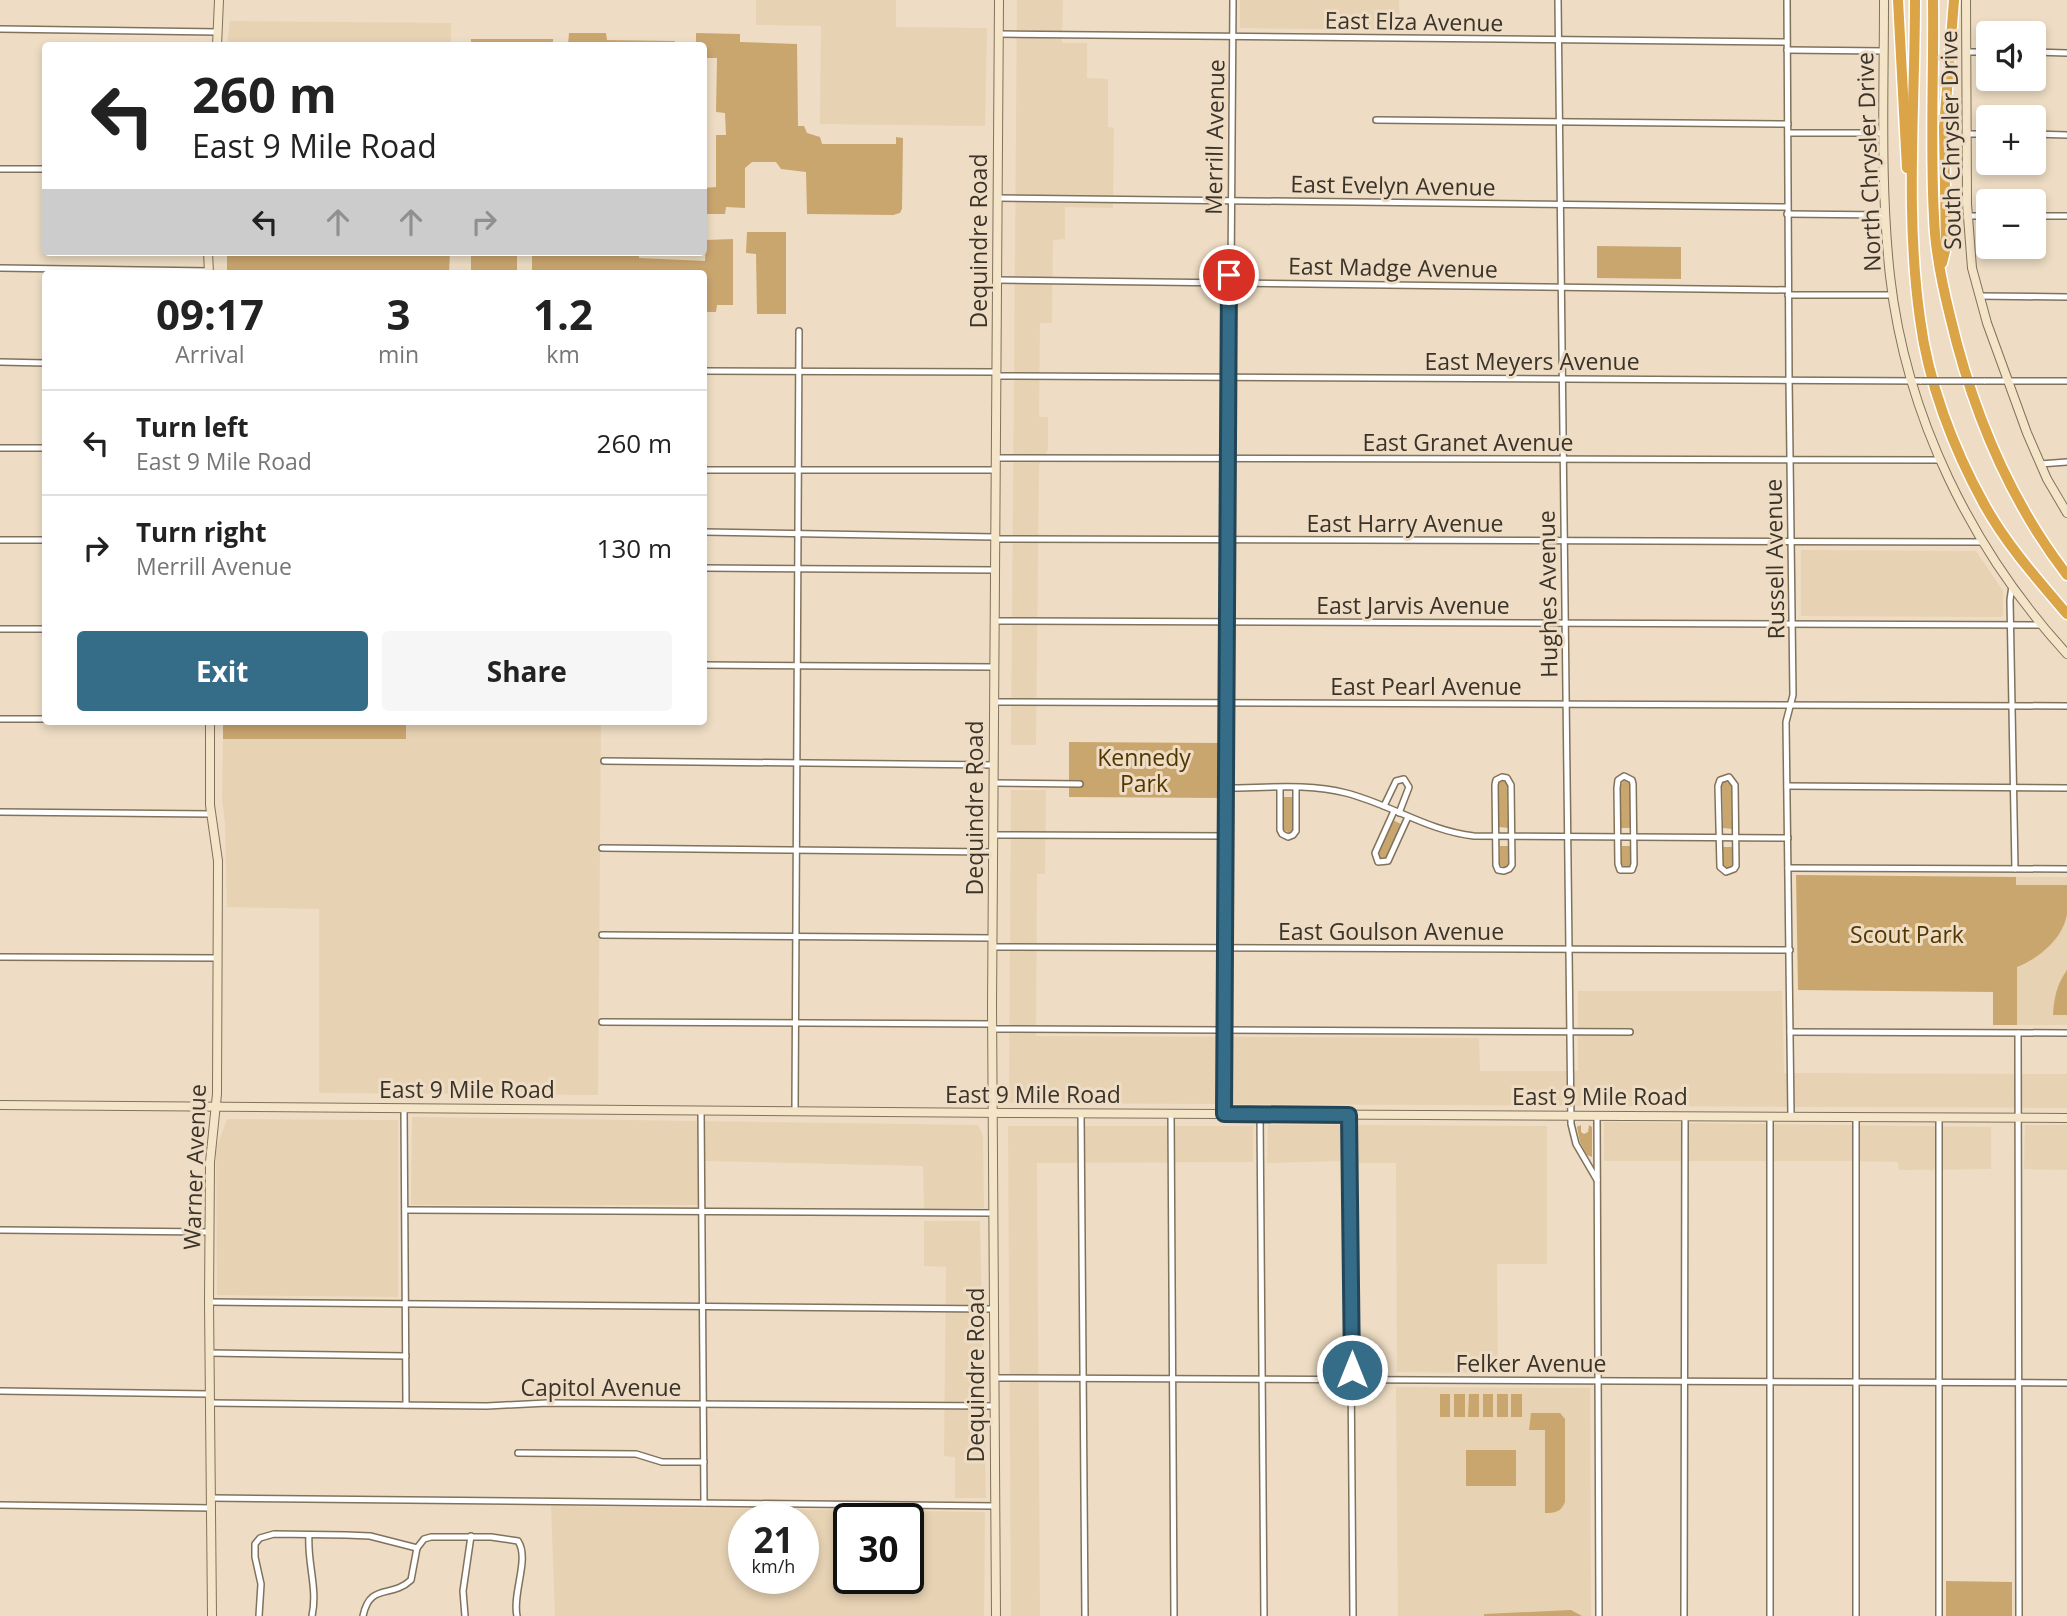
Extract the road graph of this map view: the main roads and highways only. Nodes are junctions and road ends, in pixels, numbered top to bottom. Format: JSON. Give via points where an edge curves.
{"nodes":[{"id":1,"x":219,"y":0,"type":"edge"},
{"id":2,"x":999,"y":0,"type":"edge"},
{"id":3,"x":1884,"y":0,"type":"edge"},
{"id":4,"x":1898,"y":0,"type":"edge"},
{"id":5,"x":1915,"y":0,"type":"edge"},
{"id":6,"x":1933,"y":0,"type":"edge"},
{"id":7,"x":1954,"y":0,"type":"edge"},
{"id":8,"x":1966,"y":0,"type":"edge"},
{"id":9,"x":217,"y":42,"type":"edge"},
{"id":10,"x":1912,"y":220,"type":"junction"},
{"id":11,"x":1941,"y":279,"type":"junction"},
{"id":12,"x":2067,"y":513,"type":"edge"},
{"id":13,"x":2051,"y":554,"type":"junction"},
{"id":14,"x":2067,"y":563,"type":"edge"},
{"id":15,"x":2067,"y":575,"type":"edge"},
{"id":16,"x":2067,"y":614,"type":"edge"},
{"id":17,"x":2067,"y":654,"type":"edge"},
{"id":18,"x":210,"y":725,"type":"edge"},
{"id":19,"x":0,"y":1105,"type":"edge"},
{"id":20,"x":216,"y":1106,"type":"junction"},
{"id":21,"x":992,"y":1113,"type":"junction"},
{"id":22,"x":2067,"y":1118,"type":"edge"},
{"id":23,"x":212,"y":1616,"type":"edge"},
{"id":24,"x":996,"y":1616,"type":"edge"}],
"edges":[{"from":1,"to":9,"type":"main road"},
{"from":2,"to":21,"type":"main road","name":"Dequindre Road"},
{"from":3,"to":17,"type":"main road","name":"North Chrysler Drive","via":[[1885,215],[1892,295],[1911,380],[1940,460],[1982,542]]},
{"from":4,"to":10,"type":"highway"},
{"from":5,"to":10,"type":"highway"},
{"from":6,"to":11,"type":"highway","via":[[1934,219]]},
{"from":7,"to":11,"type":"highway","via":[[1944,128],[1946,247]]},
{"from":8,"to":12,"type":"main road","name":"South Chrysler Drive","via":[[1967,216],[1972,268],[2040,464]]},
{"from":10,"to":16,"type":"highway","via":[[1920,321],[1953,440],[1984,505],[2019,558]]},
{"from":11,"to":13,"type":"highway","via":[[1958,349],[1990,444]]},
{"from":13,"to":14,"type":"highway"},
{"from":13,"to":15,"type":"highway"},
{"from":18,"to":20,"type":"main road","name":"Warner Avenue","via":[[211,814],[218,861]]},
{"from":19,"to":20,"type":"main road","name":"East 9 Mile Road"},
{"from":20,"to":21,"type":"main road","name":"East 9 Mile Road"},
{"from":20,"to":23,"type":"main road","name":"Warner Avenue","via":[[210,1162]]},
{"from":21,"to":22,"type":"main road","name":"East 9 Mile Road"},
{"from":21,"to":24,"type":"main road","name":"Dequindre Road"}]}
